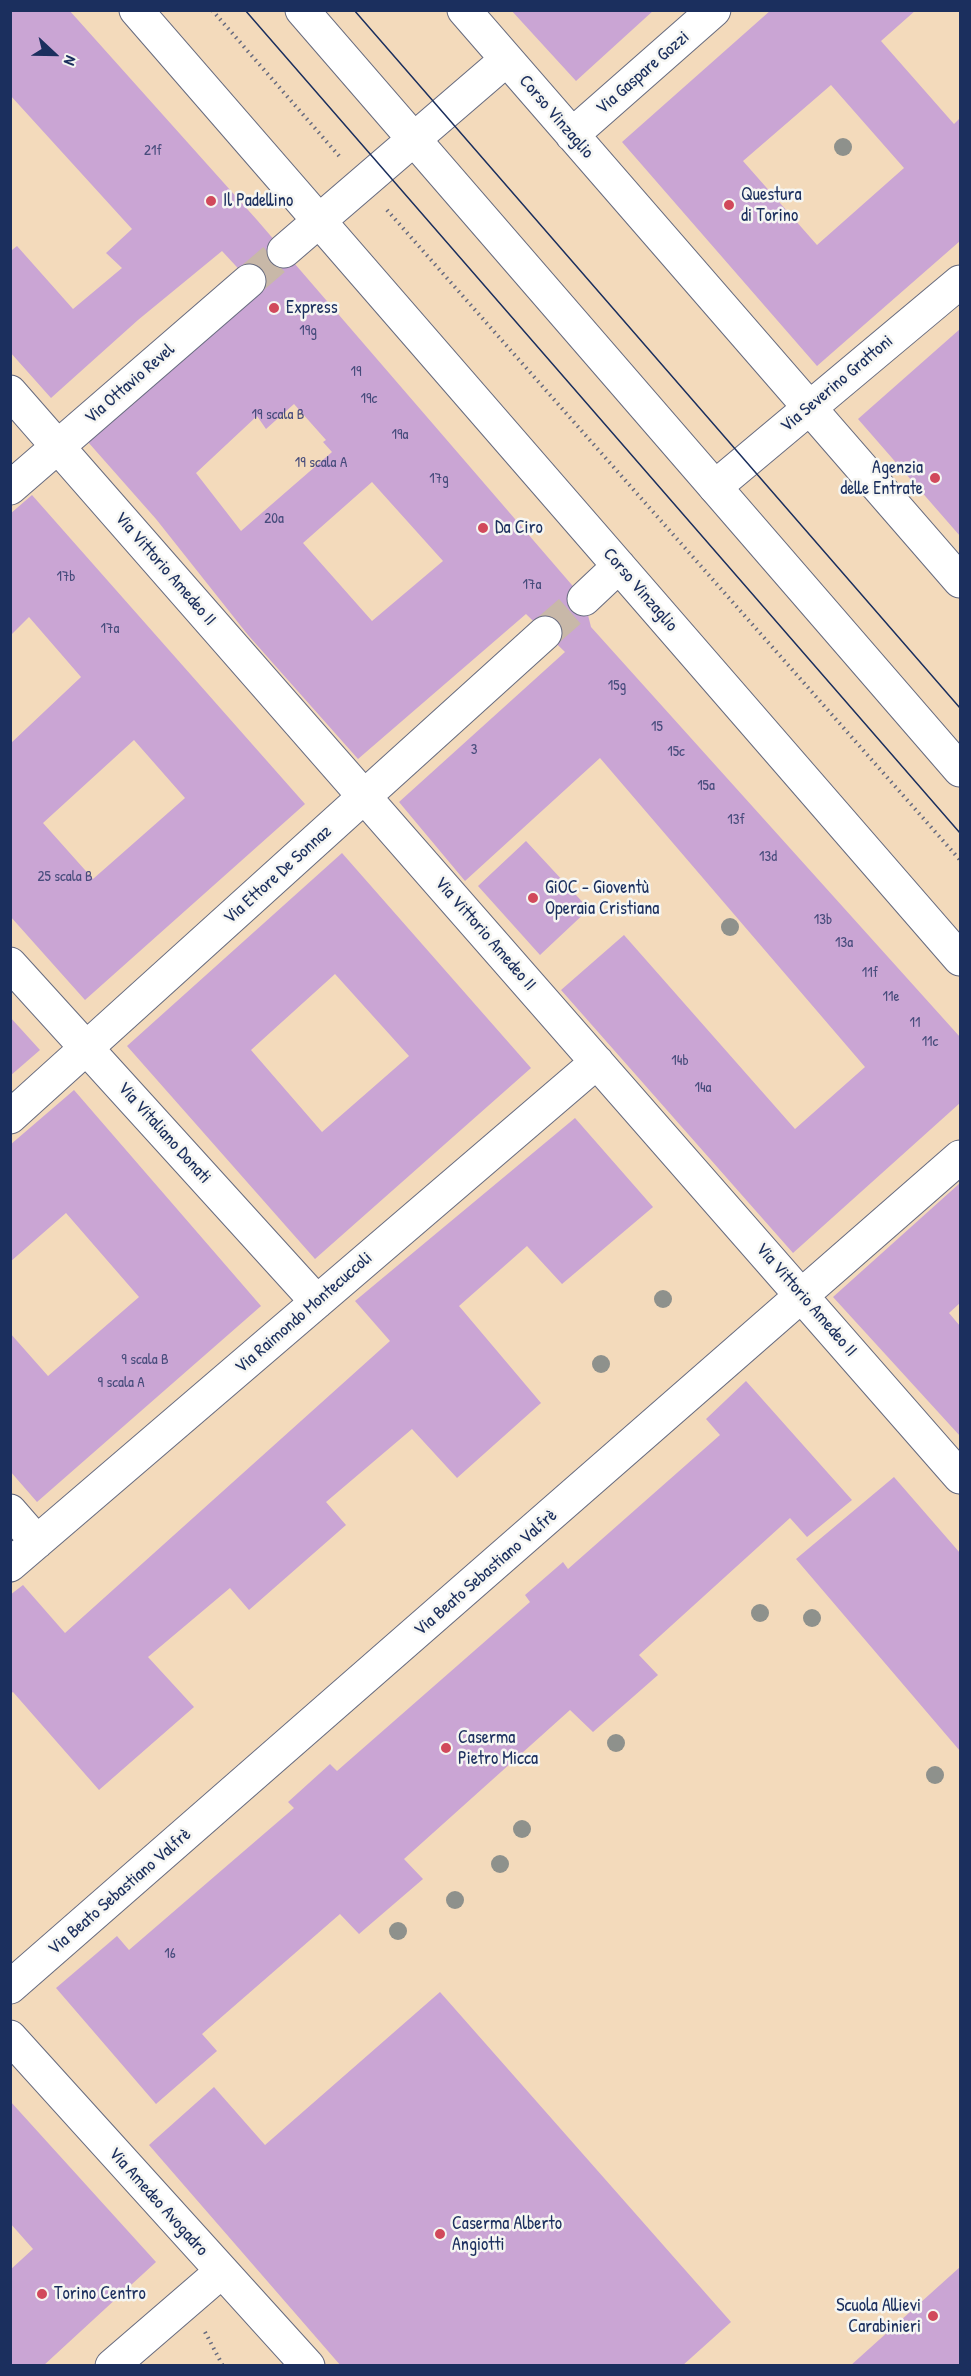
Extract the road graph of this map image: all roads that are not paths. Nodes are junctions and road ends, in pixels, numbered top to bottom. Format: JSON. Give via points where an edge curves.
{"nodes":[{"id":1,"x":136,"y":10,"type":"edge"},
{"id":2,"x":302,"y":10,"type":"edge"},
{"id":3,"x":464,"y":10,"type":"edge"},
{"id":4,"x":714,"y":10,"type":"edge"},
{"id":5,"x":506,"y":60,"type":"junction"},
{"id":6,"x":572,"y":135,"type":"junction"},
{"id":7,"x":415,"y":141,"type":"junction"},
{"id":8,"x":319,"y":221,"type":"junction"},
{"id":9,"x":284,"y":251,"type":"tunnel mouth"},
{"id":10,"x":249,"y":281,"type":"tunnel mouth"},
{"id":11,"x":960,"y":282,"type":"edge"},
{"id":12,"x":10,"y":392,"type":"edge"},
{"id":13,"x":809,"y":407,"type":"junction"},
{"id":14,"x":58,"y":446,"type":"junction"},
{"id":15,"x":715,"y":487,"type":"junction"},
{"id":16,"x":10,"y":488,"type":"edge"},
{"id":17,"x":619,"y":566,"type":"junction"},
{"id":18,"x":960,"y":581,"type":"edge"},
{"id":19,"x":584,"y":599,"type":"tunnel mouth"},
{"id":20,"x":545,"y":633,"type":"tunnel mouth"},
{"id":21,"x":960,"y":770,"type":"edge"},
{"id":22,"x":364,"y":796,"type":"junction"},
{"id":23,"x":960,"y":959,"type":"edge"},
{"id":24,"x":10,"y":964,"type":"edge"},
{"id":25,"x":88,"y":1048,"type":"junction"},
{"id":26,"x":597,"y":1062,"type":"junction"},
{"id":27,"x":10,"y":1117,"type":"edge"},
{"id":28,"x":960,"y":1157,"type":"edge"},
{"id":29,"x":802,"y":1297,"type":"junction"},
{"id":30,"x":317,"y":1302,"type":"junction"},
{"id":31,"x":960,"y":1477,"type":"edge"},
{"id":32,"x":10,"y":1511,"type":"edge"},
{"id":33,"x":37,"y":1542,"type":"junction"},
{"id":34,"x":10,"y":1564,"type":"edge"},
{"id":35,"x":10,"y":1987,"type":"edge"},
{"id":36,"x":10,"y":2037,"type":"edge"},
{"id":37,"x":221,"y":2272,"type":"junction"},
{"id":38,"x":112,"y":2366,"type":"edge"},
{"id":39,"x":308,"y":2366,"type":"edge"}],
"edges":[{"from":1,"to":8,"type":"street","name":"Corso Vinzaglio"},
{"from":2,"to":7,"type":"street"},
{"from":3,"to":5,"type":"street","name":"Corso Vinzaglio"},
{"from":4,"to":6,"type":"street","name":"Via Gaspare Gozzi"},
{"from":5,"to":6,"type":"street","name":"Corso Vinzaglio"},
{"from":5,"to":7,"type":"street","name":"Corso Vinzaglio"},
{"from":6,"to":13,"type":"street","name":"Corso Vinzaglio"},
{"from":7,"to":8,"type":"street","name":"Corso Vinzaglio"},
{"from":7,"to":15,"type":"street"},
{"from":8,"to":9,"type":"street"},
{"from":8,"to":17,"type":"street","name":"Corso Vinzaglio"},
{"from":10,"to":14,"type":"street","name":"Via Ottavio Revel"},
{"from":11,"to":13,"type":"street","name":"Via Severino Grattoni"},
{"from":12,"to":14,"type":"street","name":"Via Vittorio Amedeo II"},
{"from":13,"to":15,"type":"street","name":"Via Severino Grattoni"},
{"from":13,"to":18,"type":"street","name":"Corso Vinzaglio"},
{"from":14,"to":16,"type":"street","name":"Via Ottavio Revel"},
{"from":14,"to":22,"type":"street","name":"Via Vittorio Amedeo II"},
{"from":15,"to":21,"type":"street"},
{"from":17,"to":19,"type":"street"},
{"from":17,"to":23,"type":"street","name":"Corso Vinzaglio"},
{"from":20,"to":22,"type":"street","name":"Via Ettore De Sonnaz"},
{"from":22,"to":25,"type":"street","name":"Via Ettore De Sonnaz"},
{"from":22,"to":26,"type":"street","name":"Via Vittorio Amedeo II"},
{"from":24,"to":25,"type":"street","name":"Via Vitaliano Donati"},
{"from":25,"to":27,"type":"street","name":"Via Ettore De Sonnaz"},
{"from":25,"to":30,"type":"street","name":"Via Vitaliano Donati"},
{"from":26,"to":29,"type":"street","name":"Via Vittorio Amedeo II"},
{"from":26,"to":30,"type":"street","name":"Via Raimondo Montecuccoli"},
{"from":28,"to":29,"type":"street","name":"Via Beato Sebastiano Valfrè"},
{"from":29,"to":31,"type":"street","name":"Via Vittorio Amedeo II"},
{"from":29,"to":35,"type":"street","name":"Via Beato Sebastiano Valfrè"},
{"from":30,"to":33,"type":"street","name":"Via Raimondo Montecuccoli"},
{"from":32,"to":33,"type":"street"},
{"from":33,"to":34,"type":"street","name":"Via Raimondo Montecuccoli"},
{"from":36,"to":37,"type":"street","name":"Via Amedeo Avogadro"},
{"from":37,"to":38,"type":"street"},
{"from":37,"to":39,"type":"street","name":"Via Amedeo Avogadro"}]}
